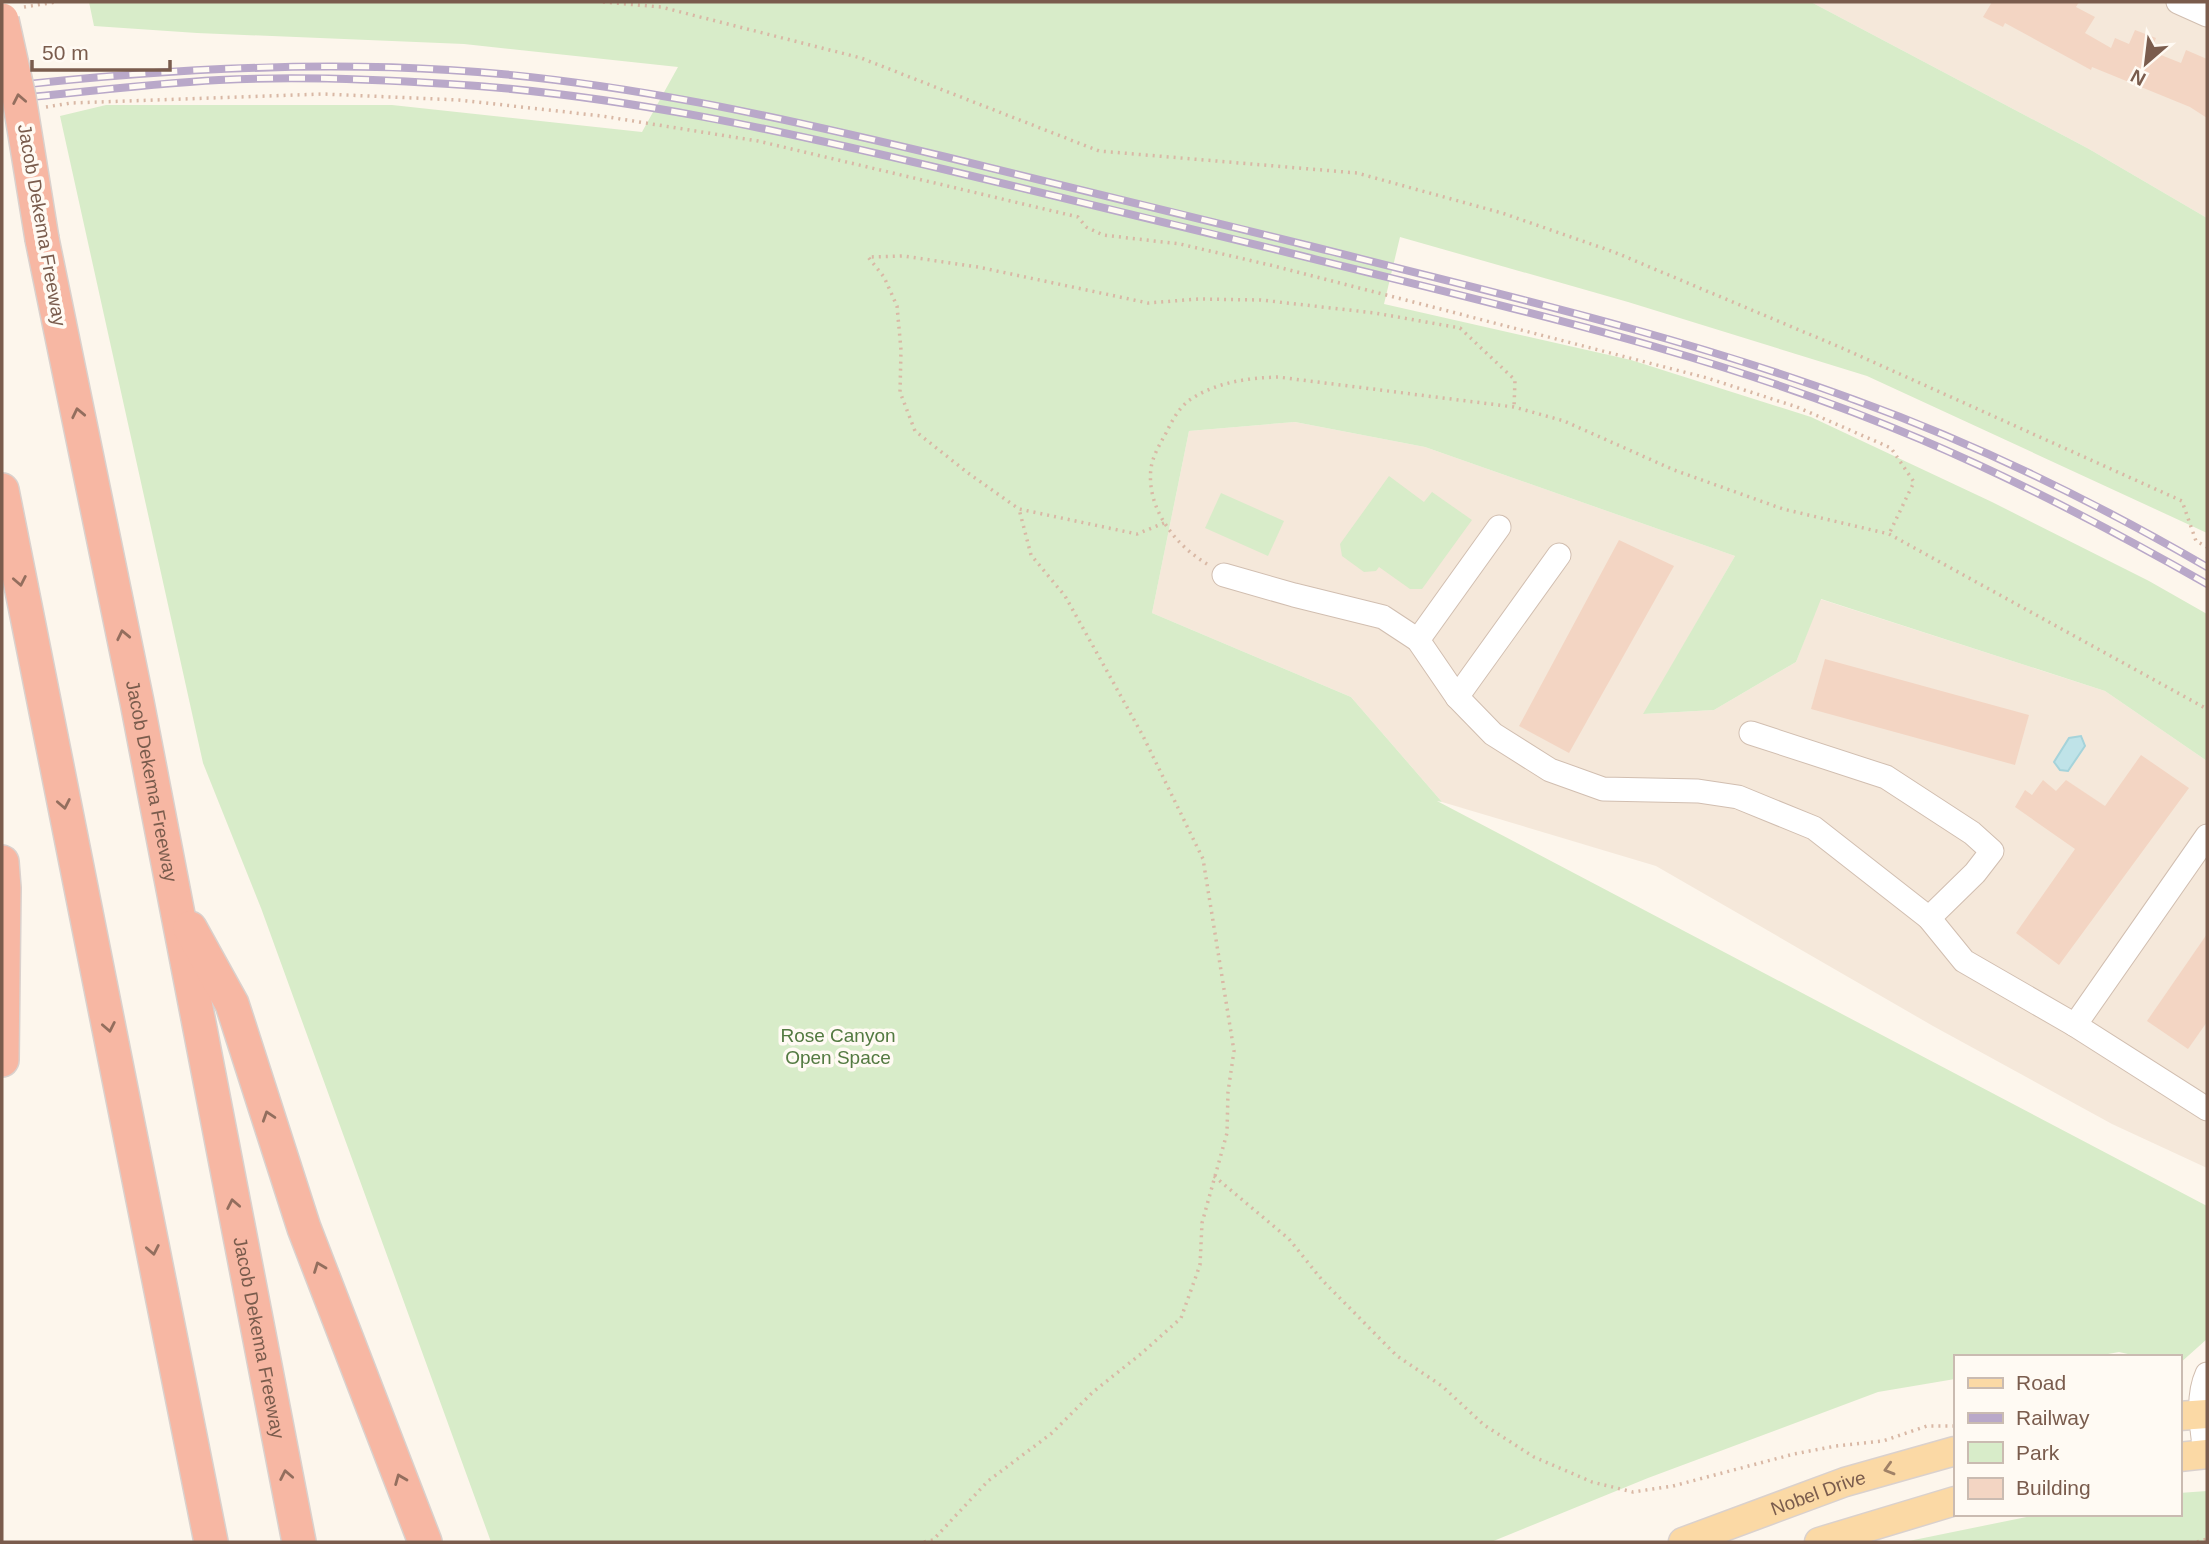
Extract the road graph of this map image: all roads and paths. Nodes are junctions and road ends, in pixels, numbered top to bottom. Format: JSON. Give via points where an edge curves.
{"nodes":[{"id":1,"x":56,"y":2,"type":"edge"},
{"id":2,"x":603,"y":2,"type":"edge"},
{"id":3,"x":2178,"y":2,"type":"edge"},
{"id":4,"x":9,"y":14,"type":"edge"},
{"id":5,"x":2207,"y":15,"type":"edge"},
{"id":6,"x":43,"y":107,"type":"dead end"},
{"id":7,"x":1514,"y":407,"type":"junction"},
{"id":8,"x":2,"y":490,"type":"edge"},
{"id":9,"x":1019,"y":509,"type":"junction"},
{"id":10,"x":1164,"y":523,"type":"junction"},
{"id":11,"x":1499,"y":527,"type":"dead end"},
{"id":12,"x":1889,"y":534,"type":"junction"},
{"id":13,"x":2207,"y":547,"type":"edge"},
{"id":14,"x":1559,"y":555,"type":"dead end"},
{"id":15,"x":1224,"y":575,"type":"joint"},
{"id":16,"x":1418,"y":640,"type":"junction"},
{"id":17,"x":1457,"y":697,"type":"junction"},
{"id":18,"x":2207,"y":709,"type":"edge"},
{"id":19,"x":1751,"y":733,"type":"dead end"},
{"id":20,"x":2207,"y":836,"type":"edge"},
{"id":21,"x":2,"y":862,"type":"edge"},
{"id":22,"x":176,"y":903,"type":"junction"},
{"id":23,"x":1929,"y":918,"type":"junction"},
{"id":24,"x":2075,"y":1026,"type":"junction"},
{"id":25,"x":2,"y":1059,"type":"edge"},
{"id":26,"x":2207,"y":1109,"type":"edge"},
{"id":27,"x":1214,"y":1176,"type":"junction"},
{"id":28,"x":2207,"y":1374,"type":"edge"},
{"id":29,"x":2196,"y":1415,"type":"edge"},
{"id":30,"x":1954,"y":1426,"type":"edge"},
{"id":31,"x":1954,"y":1451,"type":"edge"},
{"id":32,"x":2197,"y":1455,"type":"edge"},
{"id":33,"x":1954,"y":1501,"type":"edge"},
{"id":34,"x":2207,"y":1539,"type":"edge"},
{"id":35,"x":211,"y":1542,"type":"edge"},
{"id":36,"x":299,"y":1542,"type":"edge"},
{"id":37,"x":425,"y":1542,"type":"edge"},
{"id":38,"x":924,"y":1542,"type":"edge"},
{"id":39,"x":1683,"y":1542,"type":"edge"},
{"id":40,"x":1819,"y":1542,"type":"edge"},
{"id":41,"x":2197,"y":1542,"type":"edge"}],
"edges":[{"from":1,"to":4,"type":"path"},
{"from":2,"to":13,"type":"path","via":[[661,7],[860,58],[1099,151],[1357,173],[1502,213],[1614,252],[1830,343],[2182,501],[2196,541]]},
{"from":3,"to":5,"type":"street"},
{"from":22,"to":4,"type":"highway","name":"Jacob Dekema Freeway","one_way":true,"bridge":true,"via":[[42,239]]},
{"from":6,"to":12,"type":"path","via":[[323,94],[459,100],[602,116],[758,141],[1078,217],[1086,227],[1104,235],[1180,244],[1287,269],[1707,378],[1797,407],[1891,448],[1914,482]]},
{"from":7,"to":9,"type":"path","via":[[1515,380],[1460,328],[1261,300],[1148,303],[978,267],[903,256],[868,257],[884,277],[897,306],[900,392],[915,431]]},
{"from":7,"to":10,"type":"path","via":[[1278,377],[1214,387],[1189,400],[1176,414],[1157,450],[1151,496]]},
{"from":7,"to":12,"type":"path","via":[[1564,421],[1674,470],[1783,509]]},
{"from":8,"to":35,"type":"highway","one_way":true},
{"from":9,"to":10,"type":"path","via":[[1137,534]]},
{"from":9,"to":27,"type":"path","via":[[1031,555],[1071,608],[1143,736],[1203,859],[1234,1051],[1227,1133]]},
{"from":10,"to":15,"type":"path","via":[[1188,551]]},
{"from":11,"to":16,"type":"street"},
{"from":12,"to":18,"type":"path"},
{"from":14,"to":17,"type":"street"},
{"from":15,"to":16,"type":"street","via":[[1383,617]]},
{"from":16,"to":17,"type":"street"},
{"from":17,"to":23,"type":"street","via":[[1493,734],[1550,770],[1603,789],[1698,791],[1738,797],[1814,828]]},
{"from":19,"to":23,"type":"street","via":[[1886,777],[1992,851]]},
{"from":20,"to":24,"type":"street"},
{"from":21,"to":25,"type":"highway"},
{"from":36,"to":22,"type":"highway","name":"Jacob Dekema Freeway","one_way":true},
{"from":37,"to":22,"type":"highway","one_way":true,"via":[[302,1223],[232,1004]]},
{"from":23,"to":24,"type":"street","via":[[1964,961]]},
{"from":24,"to":26,"type":"street"},
{"from":27,"to":30,"type":"path","via":[[1289,1239],[1322,1280],[1397,1356],[1442,1387],[1484,1425],[1534,1457],[1592,1482],[1633,1492],[1673,1486],[1794,1454],[1883,1441],[1927,1426]]},
{"from":27,"to":38,"type":"path","via":[[1202,1223],[1200,1265],[1181,1318],[1052,1433],[988,1481],[933,1540]]},
{"from":28,"to":29,"type":"street"},
{"from":29,"to":32,"type":"street"},
{"from":31,"to":39,"type":"main road","name":"Nobel Drive","one_way":true,"via":[[1845,1482]]},
{"from":33,"to":40,"type":"main road"},
{"from":34,"to":41,"type":"path"}]}
